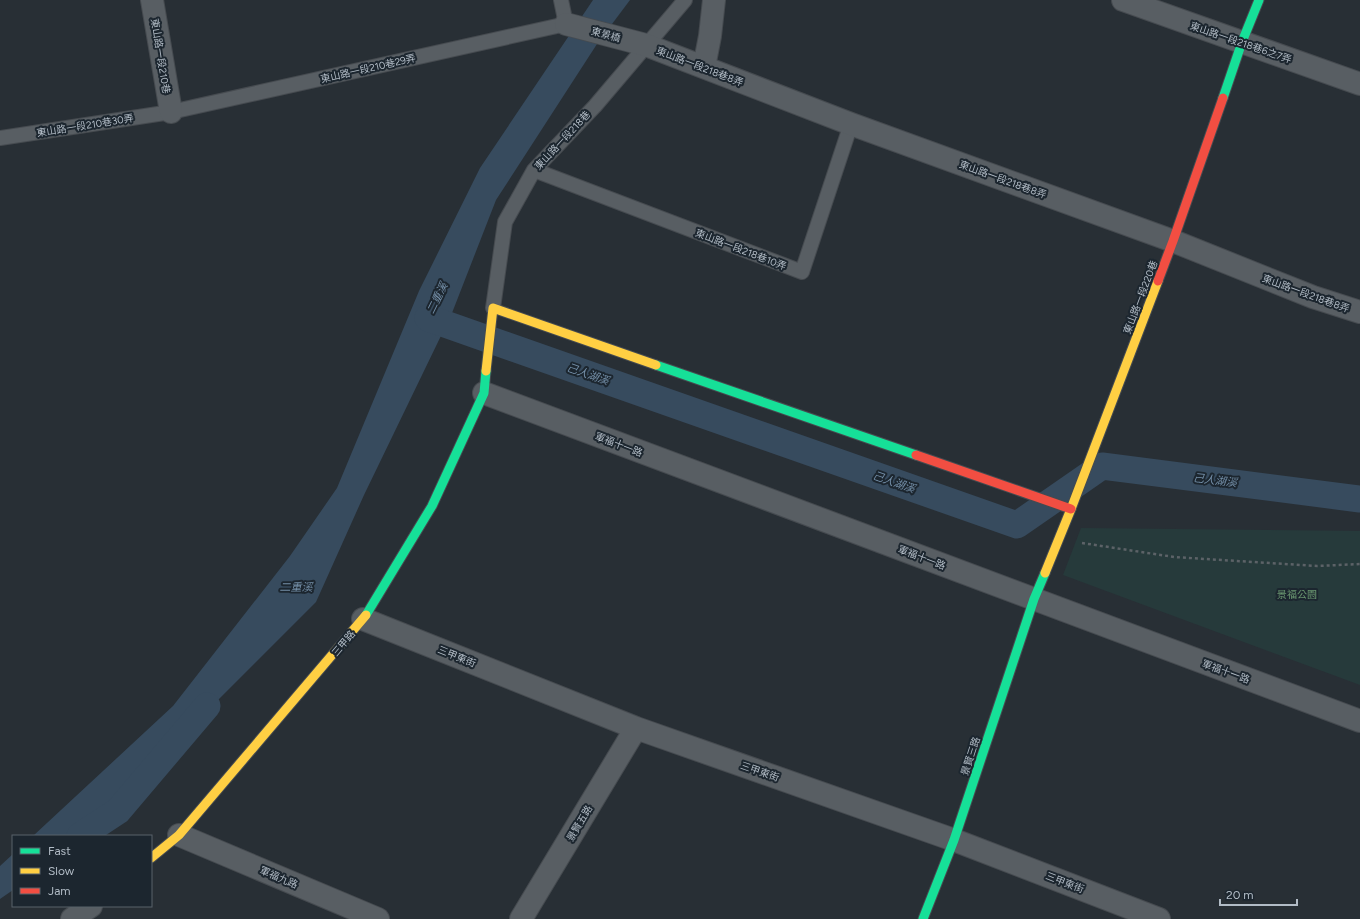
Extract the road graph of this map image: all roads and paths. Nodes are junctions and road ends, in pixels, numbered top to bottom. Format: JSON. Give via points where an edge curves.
{"nodes":[{"id":1,"x":152,"y":0,"type":"edge"},
{"id":2,"x":561,"y":0,"type":"edge"},
{"id":3,"x":685,"y":0,"type":"edge"},
{"id":4,"x":714,"y":0,"type":"edge"},
{"id":5,"x":1123,"y":0,"type":"edge"},
{"id":6,"x":1259,"y":0,"type":"edge"},
{"id":7,"x":566,"y":24,"type":"junction"},
{"id":8,"x":1242,"y":42,"type":"junction"},
{"id":9,"x":646,"y":45,"type":"junction"},
{"id":10,"x":704,"y":67,"type":"junction"},
{"id":11,"x":1360,"y":84,"type":"edge"},
{"id":12,"x":171,"y":112,"type":"junction"},
{"id":13,"x":851,"y":124,"type":"junction"},
{"id":14,"x":0,"y":138,"type":"edge"},
{"id":15,"x":534,"y":170,"type":"junction"},
{"id":16,"x":1173,"y":241,"type":"junction"},
{"id":17,"x":493,"y":308,"type":"junction"},
{"id":18,"x":1360,"y":312,"type":"edge"},
{"id":19,"x":484,"y":393,"type":"junction"},
{"id":20,"x":1071,"y":508,"type":"junction"},
{"id":21,"x":1058,"y":539,"type":"junction"},
{"id":22,"x":1360,"y":564,"type":"edge"},
{"id":23,"x":1034,"y":599,"type":"junction"},
{"id":24,"x":364,"y":619,"type":"junction"},
{"id":25,"x":1360,"y":721,"type":"edge"},
{"id":26,"x":636,"y":728,"type":"junction"},
{"id":27,"x":179,"y":835,"type":"junction"},
{"id":28,"x":954,"y":840,"type":"junction"},
{"id":29,"x":152,"y":857,"type":"edge"},
{"id":30,"x":90,"y":907,"type":"edge"},
{"id":31,"x":72,"y":919,"type":"edge"},
{"id":32,"x":378,"y":919,"type":"edge"},
{"id":33,"x":521,"y":919,"type":"edge"},
{"id":34,"x":923,"y":919,"type":"edge"},
{"id":35,"x":1159,"y":919,"type":"edge"}],
"edges":[{"from":1,"to":12,"type":"street","name":"東山路一段210巷"},
{"from":2,"to":7,"type":"lane"},
{"from":3,"to":9,"type":"lane","name":"東山路一段218巷"},
{"from":4,"to":10,"type":"street"},
{"from":5,"to":8,"type":"street","name":"東山路一段218巷6之7弄"},
{"from":6,"to":8,"type":"street","name":"東山路一段220巷"},
{"from":7,"to":9,"type":"street","name":"東景橋"},
{"from":7,"to":12,"type":"lane","name":"東山路一段210巷29弄"},
{"from":8,"to":11,"type":"street","name":"東山路一段218巷6之7弄"},
{"from":8,"to":16,"type":"street","name":"東山路一段220巷"},
{"from":9,"to":10,"type":"street","name":"東山路一段218巷8弄"},
{"from":9,"to":15,"type":"lane","name":"東山路一段218巷","via":[[595,106]]},
{"from":10,"to":13,"type":"street","name":"東山路一段218巷8弄"},
{"from":12,"to":14,"type":"lane","name":"東山路一段210巷30弄"},
{"from":13,"to":15,"type":"lane","name":"東山路一段218巷10弄","via":[[802,272]]},
{"from":13,"to":16,"type":"street","name":"東山路一段218巷8弄"},
{"from":15,"to":17,"type":"lane","name":"東山路一段218巷","via":[[505,222]]},
{"from":16,"to":18,"type":"street","name":"東山路一段218巷8弄","via":[[1313,297]]},
{"from":16,"to":20,"type":"street","name":"東山路一段220巷"},
{"from":17,"to":19,"type":"street","name":"三甲路"},
{"from":17,"to":20,"type":"street"},
{"from":19,"to":23,"type":"street","name":"軍福十一路"},
{"from":19,"to":24,"type":"street","name":"三甲路","via":[[432,506]]},
{"from":20,"to":21,"type":"street","name":"東山路一段220巷"},
{"from":21,"to":22,"type":"path","via":[[1174,557],[1317,566]]},
{"from":21,"to":23,"type":"street","name":"東山路一段220巷"},
{"from":23,"to":25,"type":"street","name":"軍福十一路"},
{"from":23,"to":28,"type":"street","name":"景賢三路"},
{"from":24,"to":26,"type":"street","name":"三甲東街"},
{"from":24,"to":27,"type":"street","name":"三甲路"},
{"from":26,"to":28,"type":"street","name":"三甲東街"},
{"from":26,"to":33,"type":"street","name":"景賢五路"},
{"from":27,"to":29,"type":"street","name":"三甲路"},
{"from":27,"to":32,"type":"street","name":"軍福九路"},
{"from":28,"to":34,"type":"street","name":"景賢三路"},
{"from":28,"to":35,"type":"street","name":"三甲東街"},
{"from":30,"to":31,"type":"street"}]}
